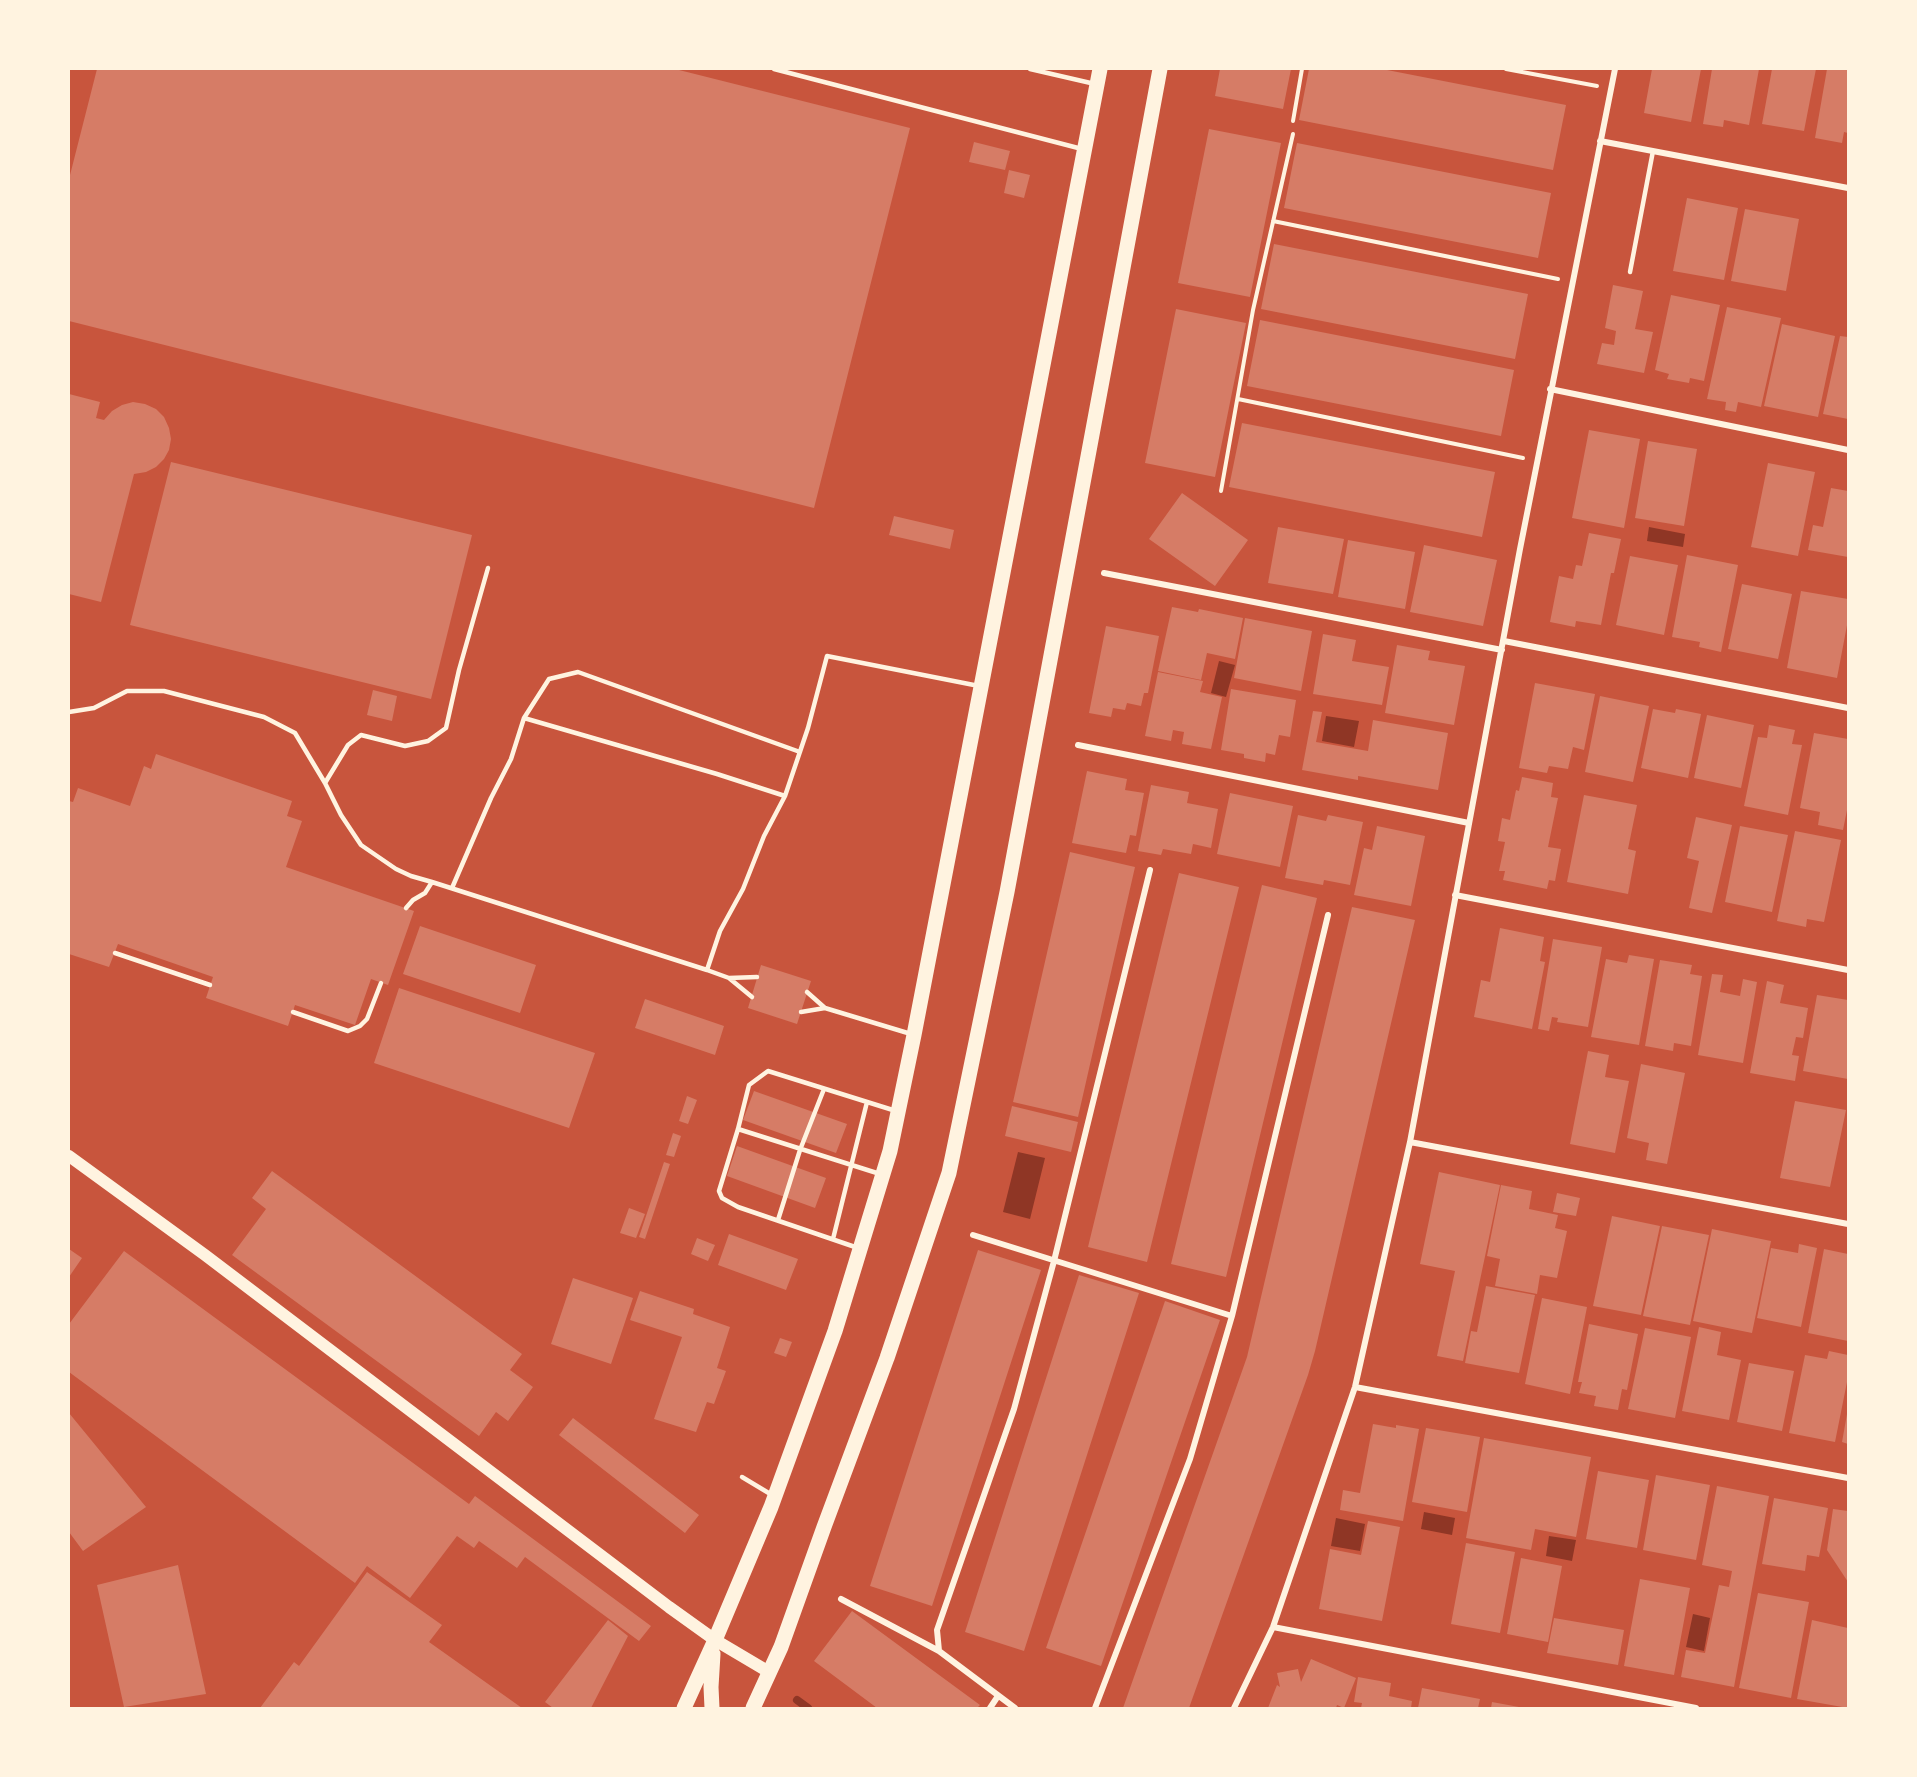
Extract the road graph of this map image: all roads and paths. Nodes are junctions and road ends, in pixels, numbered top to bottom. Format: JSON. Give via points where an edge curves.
{"nodes":[{"id":1,"x":774,"y":69,"type":"edge"},
{"id":2,"x":1030,"y":69,"type":"edge"},
{"id":3,"x":1160,"y":69,"type":"edge"},
{"id":4,"x":1302,"y":69,"type":"edge"},
{"id":5,"x":1506,"y":69,"type":"edge"},
{"id":6,"x":1615,"y":69,"type":"edge"},
{"id":7,"x":1099,"y":77,"type":"edge"},
{"id":8,"x":1611,"y":88,"type":"junction"},
{"id":9,"x":1293,"y":122,"type":"dead end"},
{"id":10,"x":1293,"y":134,"type":"dead end"},
{"id":11,"x":1600,"y":141,"type":"junction"},
{"id":12,"x":1085,"y":150,"type":"junction"},
{"id":13,"x":1653,"y":151,"type":"junction"},
{"id":14,"x":1848,"y":188,"type":"edge"},
{"id":15,"x":1273,"y":221,"type":"junction"},
{"id":16,"x":1630,"y":272,"type":"dead end"},
{"id":17,"x":1573,"y":282,"type":"junction"},
{"id":18,"x":1550,"y":389,"type":"junction"},
{"id":19,"x":1238,"y":399,"type":"junction"},
{"id":20,"x":1848,"y":450,"type":"edge"},
{"id":21,"x":1537,"y":460,"type":"junction"},
{"id":22,"x":1221,"y":491,"type":"dead end"},
{"id":23,"x":488,"y":568,"type":"dead end"},
{"id":24,"x":1104,"y":573,"type":"dead end"},
{"id":25,"x":1504,"y":641,"type":"junction"},
{"id":26,"x":1502,"y":650,"type":"junction"},
{"id":27,"x":981,"y":687,"type":"junction"},
{"id":28,"x":1848,"y":708,"type":"edge"},
{"id":29,"x":69,"y":711,"type":"edge"},
{"id":30,"x":524,"y":718,"type":"junction"},
{"id":31,"x":1078,"y":745,"type":"dead end"},
{"id":32,"x":800,"y":752,"type":"junction"},
{"id":33,"x":326,"y":783,"type":"junction"},
{"id":34,"x":785,"y":796,"type":"junction"},
{"id":35,"x":1469,"y":823,"type":"junction"},
{"id":36,"x":1150,"y":870,"type":"dead end"},
{"id":37,"x":432,"y":882,"type":"junction"},
{"id":38,"x":452,"y":888,"type":"junction"},
{"id":39,"x":1455,"y":895,"type":"junction"},
{"id":40,"x":406,"y":908,"type":"dead end"},
{"id":41,"x":1328,"y":915,"type":"dead end"},
{"id":42,"x":115,"y":953,"type":"dead end"},
{"id":43,"x":706,"y":970,"type":"junction"},
{"id":44,"x":1848,"y":970,"type":"edge"},
{"id":45,"x":758,"y":977,"type":"dead end"},
{"id":46,"x":729,"y":978,"type":"junction"},
{"id":47,"x":381,"y":983,"type":"dead end"},
{"id":48,"x":210,"y":985,"type":"dead end"},
{"id":49,"x":807,"y":992,"type":"dead end"},
{"id":50,"x":752,"y":997,"type":"dead end"},
{"id":51,"x":825,"y":1008,"type":"junction"},
{"id":52,"x":293,"y":1012,"type":"dead end"},
{"id":53,"x":801,"y":1012,"type":"dead end"},
{"id":54,"x":914,"y":1035,"type":"junction"},
{"id":55,"x":824,"y":1089,"type":"junction"},
{"id":56,"x":867,"y":1102,"type":"junction"},
{"id":57,"x":897,"y":1112,"type":"junction"},
{"id":58,"x":738,"y":1129,"type":"junction"},
{"id":59,"x":1410,"y":1142,"type":"junction"},
{"id":60,"x":800,"y":1150,"type":"junction"},
{"id":61,"x":69,"y":1156,"type":"edge"},
{"id":62,"x":852,"y":1165,"type":"junction"},
{"id":63,"x":883,"y":1174,"type":"junction"},
{"id":64,"x":778,"y":1220,"type":"junction"},
{"id":65,"x":1848,"y":1224,"type":"edge"},
{"id":66,"x":973,"y":1235,"type":"dead end"},
{"id":67,"x":834,"y":1239,"type":"junction"},
{"id":68,"x":860,"y":1249,"type":"junction"},
{"id":69,"x":1054,"y":1261,"type":"junction"},
{"id":70,"x":1232,"y":1316,"type":"junction"},
{"id":71,"x":1355,"y":1387,"type":"junction"},
{"id":72,"x":742,"y":1477,"type":"dead end"},
{"id":73,"x":1848,"y":1478,"type":"edge"},
{"id":74,"x":775,"y":1496,"type":"junction"},
{"id":75,"x":841,"y":1599,"type":"dead end"},
{"id":76,"x":1273,"y":1627,"type":"junction"},
{"id":77,"x":715,"y":1640,"type":"junction"},
{"id":78,"x":939,"y":1652,"type":"junction"},
{"id":79,"x":769,"y":1672,"type":"junction"},
{"id":80,"x":998,"y":1695,"type":"junction"},
{"id":81,"x":684,"y":1708,"type":"edge"},
{"id":82,"x":712,"y":1708,"type":"edge"},
{"id":83,"x":753,"y":1708,"type":"edge"},
{"id":84,"x":990,"y":1708,"type":"edge"},
{"id":85,"x":1015,"y":1708,"type":"edge"},
{"id":86,"x":1095,"y":1708,"type":"edge"},
{"id":87,"x":1234,"y":1708,"type":"edge"},
{"id":88,"x":1696,"y":1708,"type":"edge"}],
"edges":[{"from":1,"to":12,"type":"lane"},
{"from":2,"to":7,"type":"lane"},
{"from":3,"to":79,"type":"main road","via":[[1007,892],[949,1173],[887,1358],[782,1647]]},
{"from":4,"to":9,"type":"path"},
{"from":5,"to":8,"type":"path"},
{"from":6,"to":8,"type":"street"},
{"from":7,"to":12,"type":"main road"},
{"from":8,"to":11,"type":"street"},
{"from":10,"to":15,"type":"path"},
{"from":11,"to":13,"type":"street"},
{"from":11,"to":17,"type":"street"},
{"from":12,"to":27,"type":"main road"},
{"from":13,"to":14,"type":"street"},
{"from":13,"to":16,"type":"lane"},
{"from":15,"to":17,"type":"path"},
{"from":15,"to":19,"type":"path"},
{"from":17,"to":18,"type":"street"},
{"from":18,"to":20,"type":"street"},
{"from":18,"to":21,"type":"street"},
{"from":19,"to":21,"type":"path"},
{"from":19,"to":22,"type":"path"},
{"from":21,"to":25,"type":"street"},
{"from":23,"to":33,"type":"lane","via":[[446,728],[428,741],[405,746],[361,735],[348,745]]},
{"from":24,"to":26,"type":"street"},
{"from":25,"to":26,"type":"street"},
{"from":25,"to":28,"type":"street"},
{"from":26,"to":35,"type":"street"},
{"from":27,"to":32,"type":"lane","via":[[827,656]]},
{"from":27,"to":54,"type":"main road"},
{"from":29,"to":33,"type":"lane","via":[[94,708],[127,692],[164,691],[264,717],[295,733]]},
{"from":30,"to":32,"type":"lane","via":[[549,679],[578,672]]},
{"from":30,"to":34,"type":"lane"},
{"from":30,"to":38,"type":"lane","via":[[511,759]]},
{"from":31,"to":35,"type":"street"},
{"from":32,"to":34,"type":"lane"},
{"from":33,"to":37,"type":"lane","via":[[361,845],[396,869]]},
{"from":34,"to":43,"type":"lane","via":[[720,931]]},
{"from":35,"to":39,"type":"street"},
{"from":36,"to":69,"type":"street"},
{"from":37,"to":38,"type":"lane"},
{"from":37,"to":40,"type":"lane"},
{"from":38,"to":43,"type":"lane"},
{"from":39,"to":44,"type":"street"},
{"from":39,"to":59,"type":"street"},
{"from":41,"to":70,"type":"street"},
{"from":42,"to":48,"type":"lane"},
{"from":43,"to":46,"type":"lane"},
{"from":45,"to":46,"type":"lane"},
{"from":46,"to":50,"type":"lane"},
{"from":47,"to":52,"type":"lane","via":[[367,1019],[348,1031]]},
{"from":49,"to":51,"type":"lane"},
{"from":51,"to":53,"type":"lane"},
{"from":51,"to":54,"type":"lane"},
{"from":54,"to":57,"type":"main road"},
{"from":55,"to":56,"type":"lane"},
{"from":55,"to":58,"type":"lane","via":[[768,1071],[749,1085]]},
{"from":55,"to":60,"type":"lane"},
{"from":56,"to":57,"type":"lane"},
{"from":56,"to":62,"type":"lane"},
{"from":57,"to":63,"type":"main road"},
{"from":58,"to":60,"type":"lane"},
{"from":58,"to":64,"type":"lane","via":[[719,1191],[722,1198]]},
{"from":59,"to":65,"type":"street"},
{"from":59,"to":71,"type":"street"},
{"from":60,"to":62,"type":"lane"},
{"from":60,"to":64,"type":"lane"},
{"from":61,"to":77,"type":"main road"},
{"from":62,"to":63,"type":"lane"},
{"from":62,"to":67,"type":"lane"},
{"from":63,"to":68,"type":"main road"},
{"from":64,"to":67,"type":"lane"},
{"from":66,"to":69,"type":"street"},
{"from":67,"to":68,"type":"lane"},
{"from":68,"to":74,"type":"main road","via":[[835,1331]]},
{"from":69,"to":70,"type":"street"},
{"from":69,"to":78,"type":"street","via":[[1014,1409],[937,1630]]},
{"from":70,"to":86,"type":"street","via":[[1190,1459]]},
{"from":71,"to":73,"type":"street"},
{"from":71,"to":76,"type":"street"},
{"from":72,"to":74,"type":"lane"},
{"from":74,"to":77,"type":"main road"},
{"from":75,"to":78,"type":"street"},
{"from":76,"to":87,"type":"street"},
{"from":76,"to":88,"type":"street"},
{"from":77,"to":79,"type":"main road"},
{"from":77,"to":81,"type":"main road"},
{"from":77,"to":82,"type":"main road"},
{"from":78,"to":80,"type":"street"},
{"from":79,"to":83,"type":"main road"},
{"from":80,"to":84,"type":"street"},
{"from":80,"to":85,"type":"street"}]}
